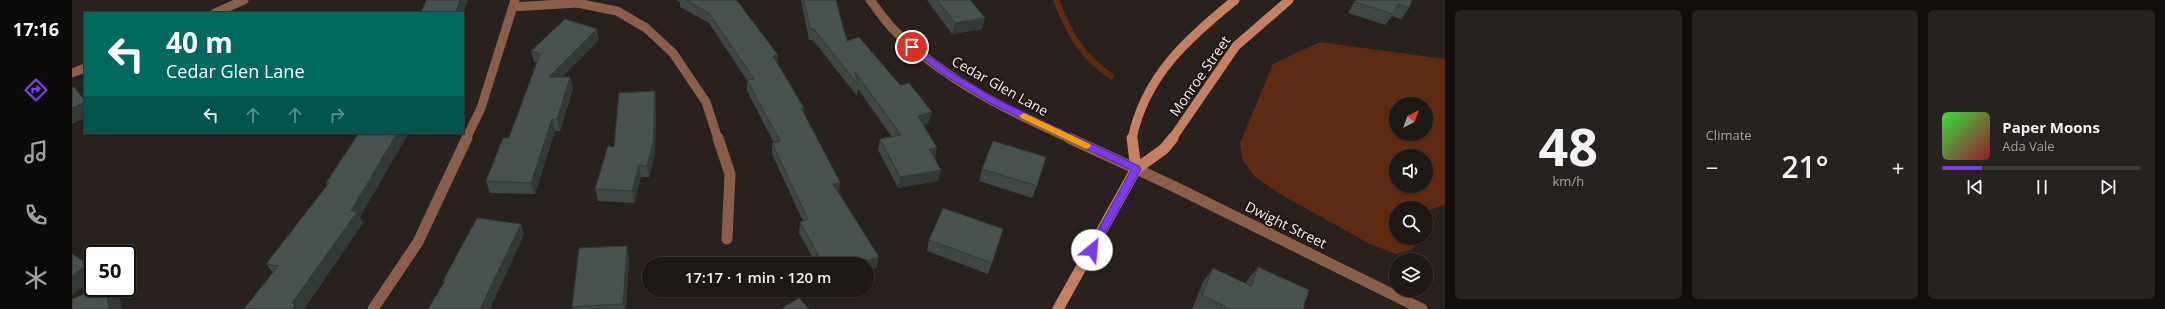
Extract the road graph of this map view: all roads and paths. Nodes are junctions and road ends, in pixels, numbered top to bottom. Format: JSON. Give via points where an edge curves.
{"nodes":[{"id":1,"x":244,"y":0,"type":"edge"},
{"id":2,"x":870,"y":0,"type":"edge"},
{"id":3,"x":1235,"y":0,"type":"edge"},
{"id":4,"x":1289,"y":0,"type":"edge"},
{"id":5,"x":514,"y":4,"type":"edge"},
{"id":6,"x":217,"y":12,"type":"edge"},
{"id":7,"x":84,"y":68,"type":"edge"},
{"id":8,"x":72,"y":73,"type":"edge"},
{"id":9,"x":1136,"y":169,"type":"junction"},
{"id":10,"x":727,"y":239,"type":"dead end"},
{"id":11,"x":373,"y":309,"type":"edge"},
{"id":12,"x":1058,"y":309,"type":"edge"},
{"id":13,"x":1422,"y":309,"type":"edge"}],
"edges":[{"from":1,"to":6,"type":"street"},
{"from":2,"to":9,"type":"street","name":"Cedar Glen Lane","via":[[899,34],[947,73],[995,102]]},
{"from":3,"to":9,"type":"main road","name":"Monroe Street","via":[[1188,42],[1164,69],[1148,93],[1138,113],[1132,140]]},
{"from":4,"to":9,"type":"main road","name":"Monroe Street","via":[[1236,46],[1182,127],[1164,149]]},
{"from":5,"to":10,"type":"street","via":[[577,3],[617,11],[646,28],[673,53],[706,102],[730,174]]},
{"from":5,"to":11,"type":"street","via":[[481,108],[418,242]]},
{"from":7,"to":8,"type":"street"},
{"from":9,"to":12,"type":"main road","name":"Monroe Street"},
{"from":9,"to":13,"type":"street","name":"Dwight Street"}]}
